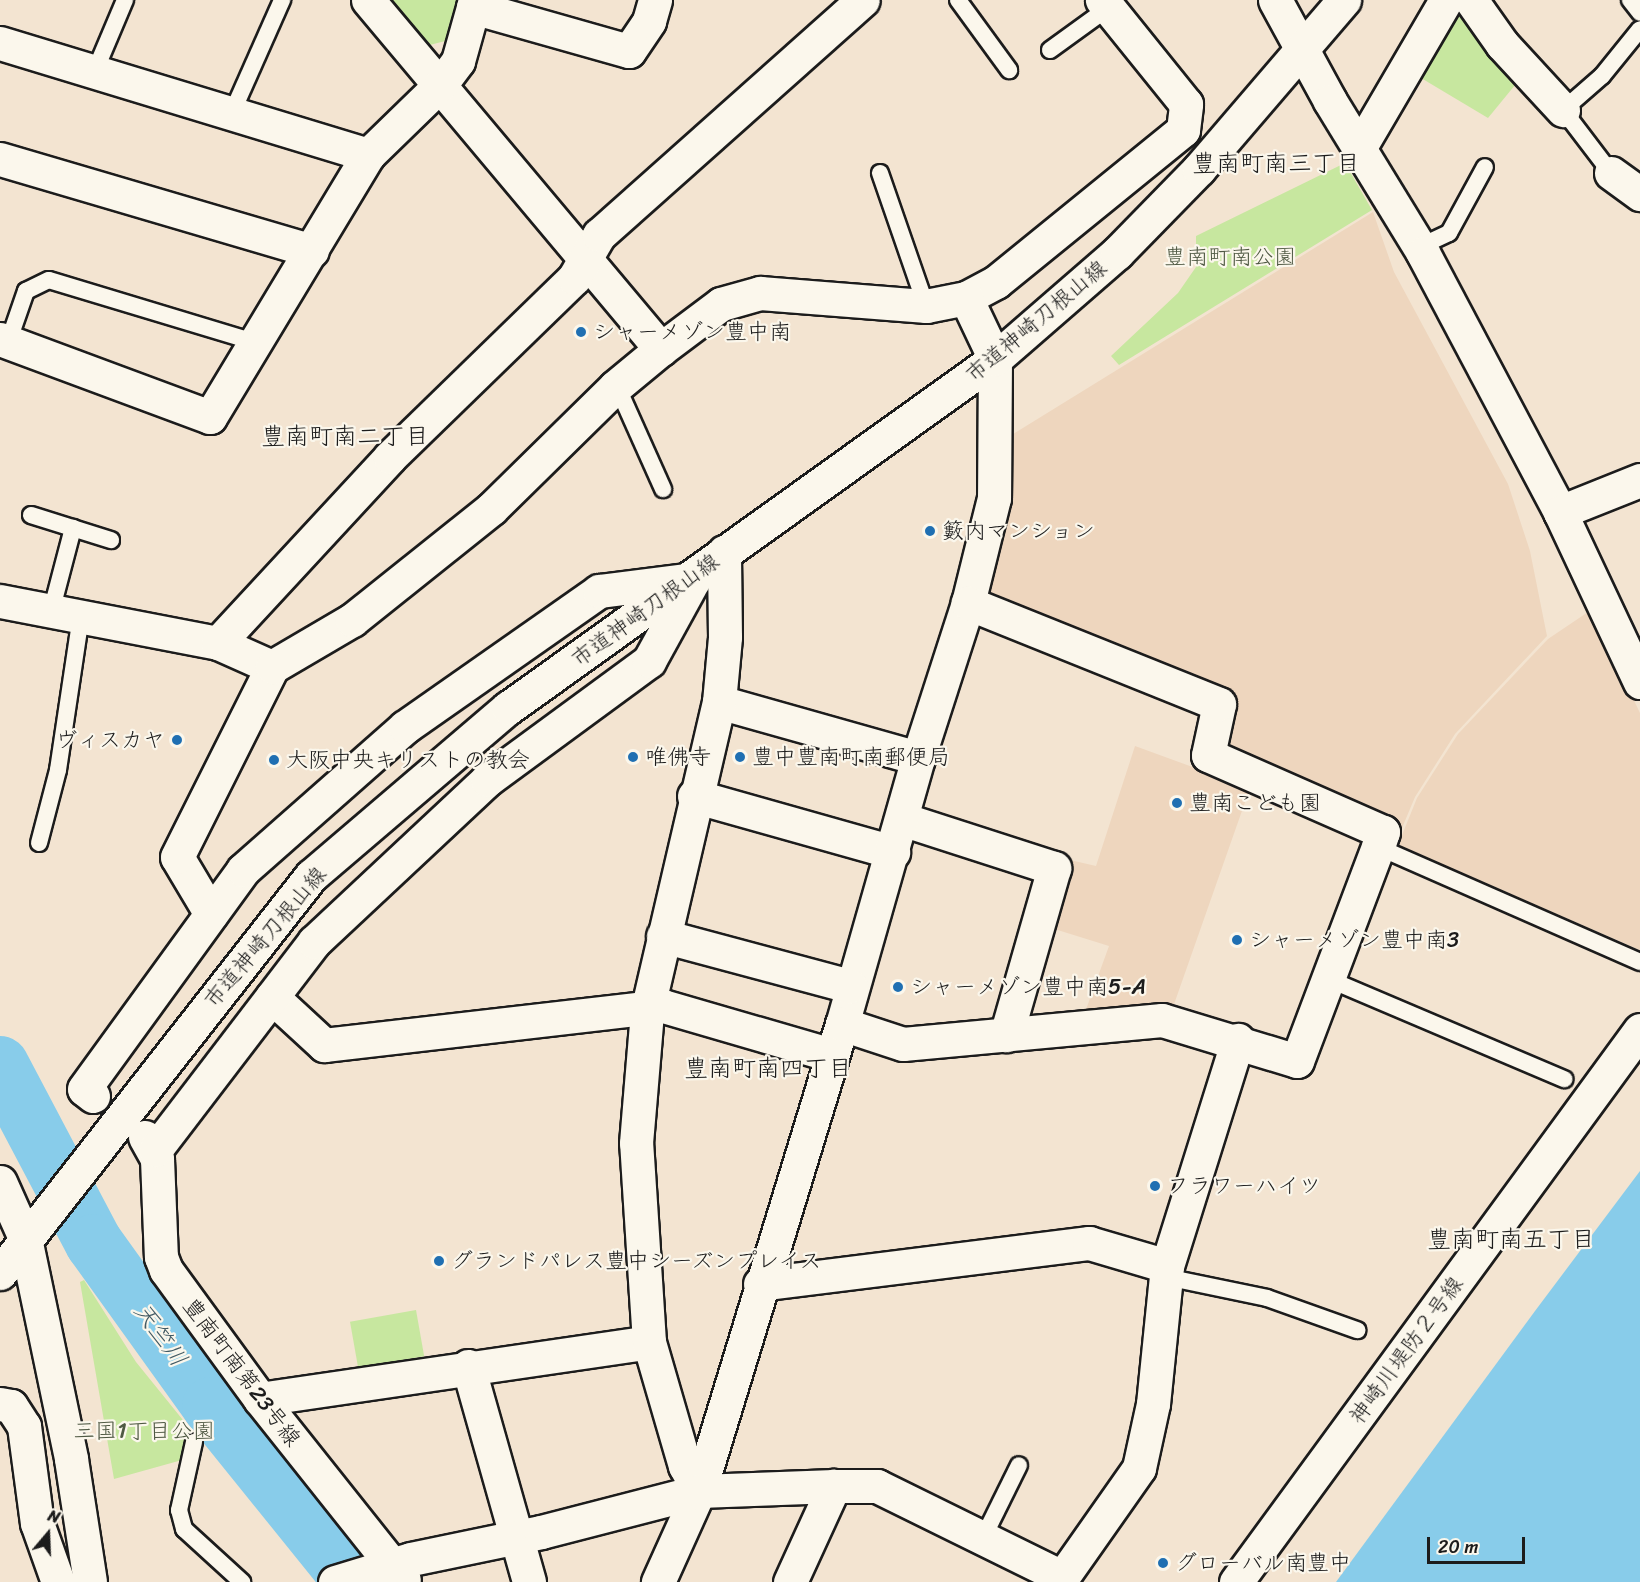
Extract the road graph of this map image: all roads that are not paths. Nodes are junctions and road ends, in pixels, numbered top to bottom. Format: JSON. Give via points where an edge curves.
{"nodes":[{"id":1,"x":125,"y":0,"type":"edge"},
{"id":2,"x":282,"y":0,"type":"edge"},
{"id":3,"x":368,"y":0,"type":"edge"},
{"id":4,"x":655,"y":0,"type":"edge"},
{"id":5,"x":958,"y":0,"type":"edge"},
{"id":6,"x":1275,"y":0,"type":"edge"},
{"id":7,"x":1344,"y":0,"type":"edge"},
{"id":8,"x":1446,"y":0,"type":"edge"},
{"id":9,"x":1471,"y":0,"type":"edge"},
{"id":10,"x":1630,"y":0,"type":"edge"},
{"id":11,"x":474,"y":3,"type":"edge"},
{"id":12,"x":851,"y":3,"type":"edge"},
{"id":13,"x":1105,"y":4,"type":"edge"},
{"id":14,"x":1640,"y":13,"type":"edge"},
{"id":15,"x":1640,"y":28,"type":"edge"},
{"id":16,"x":0,"y":43,"type":"edge"},
{"id":17,"x":1050,"y":50,"type":"dead end"},
{"id":18,"x":1303,"y":52,"type":"junction"},
{"id":19,"x":1009,"y":70,"type":"dead end"},
{"id":20,"x":95,"y":71,"type":"junction"},
{"id":21,"x":440,"y":85,"type":"junction"},
{"id":22,"x":1563,"y":110,"type":"junction"},
{"id":23,"x":232,"y":113,"type":"junction"},
{"id":24,"x":1360,"y":147,"type":"junction"},
{"id":25,"x":368,"y":155,"type":"junction"},
{"id":26,"x":0,"y":159,"type":"edge"},
{"id":27,"x":1485,"y":167,"type":"dead end"},
{"id":28,"x":1611,"y":172,"type":"joint"},
{"id":29,"x":880,"y":174,"type":"dead end"},
{"id":30,"x":1640,"y":194,"type":"edge"},
{"id":31,"x":1419,"y":247,"type":"junction"},
{"id":32,"x":312,"y":251,"type":"junction"},
{"id":33,"x":585,"y":257,"type":"junction"},
{"id":34,"x":966,"y":298,"type":"junction"},
{"id":35,"x":926,"y":306,"type":"junction"},
{"id":36,"x":4,"y":340,"type":"edge"},
{"id":37,"x":255,"y":342,"type":"junction"},
{"id":38,"x":661,"y":349,"type":"junction"},
{"id":39,"x":995,"y":359,"type":"junction"},
{"id":40,"x":616,"y":386,"type":"junction"},
{"id":41,"x":1640,"y":480,"type":"edge"},
{"id":42,"x":663,"y":489,"type":"dead end"},
{"id":43,"x":1560,"y":512,"type":"junction"},
{"id":44,"x":31,"y":515,"type":"dead end"},
{"id":45,"x":73,"y":528,"type":"junction"},
{"id":46,"x":111,"y":540,"type":"dead end"},
{"id":47,"x":724,"y":552,"type":"junction"},
{"id":48,"x":694,"y":579,"type":"junction"},
{"id":49,"x":0,"y":601,"type":"edge"},
{"id":50,"x":968,"y":603,"type":"junction"},
{"id":51,"x":66,"y":614,"type":"junction"},
{"id":52,"x":1632,"y":639,"type":"edge"},
{"id":53,"x":218,"y":644,"type":"junction"},
{"id":54,"x":272,"y":667,"type":"junction"},
{"id":55,"x":1640,"y":682,"type":"edge"},
{"id":56,"x":719,"y":702,"type":"junction"},
{"id":57,"x":918,"y":758,"type":"junction"},
{"id":58,"x":694,"y":796,"type":"junction"},
{"id":59,"x":902,"y":819,"type":"junction"},
{"id":60,"x":39,"y":843,"type":"dead end"},
{"id":61,"x":1378,"y":847,"type":"junction"},
{"id":62,"x":893,"y":852,"type":"junction"},
{"id":63,"x":211,"y":914,"type":"junction"},
{"id":64,"x":663,"y":936,"type":"junction"},
{"id":65,"x":1640,"y":962,"type":"edge"},
{"id":66,"x":1326,"y":978,"type":"junction"},
{"id":67,"x":850,"y":986,"type":"junction"},
{"id":68,"x":272,"y":996,"type":"junction"},
{"id":69,"x":647,"y":1011,"type":"junction"},
{"id":70,"x":842,"y":1024,"type":"junction"},
{"id":71,"x":1640,"y":1030,"type":"edge"},
{"id":72,"x":1006,"y":1035,"type":"junction"},
{"id":73,"x":1238,"y":1040,"type":"junction"},
{"id":74,"x":832,"y":1056,"type":"junction"},
{"id":75,"x":1564,"y":1079,"type":"dead end"},
{"id":76,"x":89,"y":1093,"type":"dead end"},
{"id":77,"x":0,"y":1182,"type":"edge"},
{"id":78,"x":32,"y":1230,"type":"junction"},
{"id":79,"x":1166,"y":1272,"type":"junction"},
{"id":80,"x":0,"y":1273,"type":"edge"},
{"id":81,"x":760,"y":1284,"type":"junction"},
{"id":82,"x":1357,"y":1330,"type":"dead end"},
{"id":83,"x":649,"y":1342,"type":"junction"},
{"id":84,"x":468,"y":1366,"type":"junction"},
{"id":85,"x":260,"y":1399,"type":"junction"},
{"id":86,"x":0,"y":1404,"type":"edge"},
{"id":87,"x":194,"y":1442,"type":"dead end"},
{"id":88,"x":1019,"y":1465,"type":"dead end"},
{"id":89,"x":834,"y":1486,"type":"junction"},
{"id":90,"x":699,"y":1491,"type":"junction"},
{"id":91,"x":516,"y":1536,"type":"junction"},
{"id":92,"x":983,"y":1538,"type":"junction"},
{"id":93,"x":392,"y":1573,"type":"edge"},
{"id":94,"x":1061,"y":1580,"type":"edge"},
{"id":95,"x":58,"y":1582,"type":"edge"},
{"id":96,"x":90,"y":1582,"type":"edge"},
{"id":97,"x":242,"y":1582,"type":"edge"},
{"id":98,"x":335,"y":1582,"type":"edge"},
{"id":99,"x":529,"y":1582,"type":"edge"},
{"id":100,"x":658,"y":1582,"type":"edge"},
{"id":101,"x":790,"y":1582,"type":"edge"},
{"id":102,"x":1236,"y":1582,"type":"edge"}],
"edges":[{"from":1,"to":20,"type":"lane"},
{"from":2,"to":23,"type":"lane"},
{"from":3,"to":21,"type":"street"},
{"from":4,"to":11,"type":"street","via":[[649,21],[629,51]]},
{"from":5,"to":19,"type":"lane"},
{"from":6,"to":18,"type":"street"},
{"from":7,"to":18,"type":"street","name":"市道神崎刀根山線"},
{"from":8,"to":24,"type":"street"},
{"from":9,"to":22,"type":"street","via":[[1502,44]]},
{"from":10,"to":14,"type":"lane"},
{"from":11,"to":21,"type":"street","via":[[458,61]]},
{"from":12,"to":33,"type":"street","via":[[599,235]]},
{"from":13,"to":17,"type":"lane"},
{"from":13,"to":34,"type":"street","via":[[1186,104],[1183,130],[996,282]]},
{"from":15,"to":22,"type":"lane","via":[[1602,76]]},
{"from":16,"to":20,"type":"street"},
{"from":18,"to":24,"type":"street"},
{"from":18,"to":39,"type":"street","name":"市道神崎刀根山線","via":[[1117,253]]},
{"from":20,"to":23,"type":"street"},
{"from":21,"to":25,"type":"street"},
{"from":21,"to":33,"type":"street"},
{"from":22,"to":28,"type":"lane"},
{"from":23,"to":25,"type":"street"},
{"from":24,"to":31,"type":"street"},
{"from":25,"to":32,"type":"street"},
{"from":26,"to":32,"type":"street"},
{"from":27,"to":31,"type":"lane","via":[[1449,232]]},
{"from":28,"to":30,"type":"street"},
{"from":29,"to":35,"type":"lane"},
{"from":31,"to":43,"type":"street"},
{"from":32,"to":37,"type":"street"},
{"from":33,"to":38,"type":"street"},
{"from":33,"to":53,"type":"street","via":[[574,278],[390,458]]},
{"from":34,"to":35,"type":"street"},
{"from":34,"to":39,"type":"street"},
{"from":35,"to":38,"type":"street","via":[[760,293],[722,304]]},
{"from":36,"to":37,"type":"lane","via":[[26,291],[49,280]]},
{"from":36,"to":37,"type":"street","via":[[210,417]]},
{"from":38,"to":40,"type":"street"},
{"from":39,"to":47,"type":"street","name":"市道神崎刀根山線"},
{"from":39,"to":50,"type":"street","via":[[994,498]]},
{"from":40,"to":42,"type":"lane"},
{"from":40,"to":54,"type":"street","via":[[490,509],[352,620]]},
{"from":41,"to":43,"type":"street"},
{"from":43,"to":52,"type":"street"},
{"from":44,"to":45,"type":"lane"},
{"from":45,"to":46,"type":"lane"},
{"from":45,"to":51,"type":"lane"},
{"from":47,"to":48,"type":"street","name":"市道神崎刀根山線"},
{"from":47,"to":56,"type":"street","via":[[725,637]]},
{"from":48,"to":63,"type":"street","via":[[599,591],[405,727],[243,870]]},
{"from":48,"to":68,"type":"street","via":[[649,661],[487,780],[314,942]]},
{"from":48,"to":78,"type":"street","name":"市道神崎刀根山線","via":[[508,708],[311,876]]},
{"from":49,"to":51,"type":"street"},
{"from":50,"to":57,"type":"street"},
{"from":50,"to":61,"type":"street","via":[[1220,704],[1208,755],[1383,832]]},
{"from":51,"to":53,"type":"street"},
{"from":51,"to":60,"type":"lane","via":[[58,770]]},
{"from":52,"to":55,"type":"street"},
{"from":53,"to":54,"type":"street"},
{"from":54,"to":63,"type":"street","via":[[177,857]]},
{"from":56,"to":57,"type":"street"},
{"from":56,"to":58,"type":"street"},
{"from":57,"to":59,"type":"street"},
{"from":58,"to":62,"type":"street"},
{"from":58,"to":64,"type":"street"},
{"from":59,"to":62,"type":"street"},
{"from":59,"to":72,"type":"street","via":[[1054,868]]},
{"from":61,"to":65,"type":"lane"},
{"from":61,"to":66,"type":"street"},
{"from":62,"to":67,"type":"street"},
{"from":63,"to":76,"type":"street"},
{"from":64,"to":67,"type":"street"},
{"from":64,"to":69,"type":"street"},
{"from":66,"to":73,"type":"street","via":[[1297,1061]]},
{"from":66,"to":75,"type":"lane"},
{"from":67,"to":70,"type":"street"},
{"from":68,"to":69,"type":"street","via":[[324,1045]]},
{"from":68,"to":85,"type":"street","name":"豊南町南第23号線","via":[[150,1143],[161,1257],[166,1270]]},
{"from":69,"to":74,"type":"street","via":[[663,1006]]},
{"from":69,"to":83,"type":"street","via":[[636,1143]]},
{"from":70,"to":72,"type":"street","via":[[903,1044]]},
{"from":70,"to":74,"type":"street"},
{"from":71,"to":102,"type":"street","name":"神崎川堤防２号線"},
{"from":72,"to":73,"type":"street","via":[[1162,1020]]},
{"from":73,"to":79,"type":"street"},
{"from":74,"to":81,"type":"street"},
{"from":77,"to":78,"type":"street"},
{"from":78,"to":80,"type":"street","name":"市道神崎刀根山線"},
{"from":78,"to":96,"type":"street"},
{"from":79,"to":81,"type":"street","via":[[1089,1243]]},
{"from":79,"to":82,"type":"lane","via":[[1267,1299]]},
{"from":79,"to":94,"type":"street","via":[[1153,1404],[1139,1468]]},
{"from":81,"to":90,"type":"street"},
{"from":83,"to":84,"type":"street"},
{"from":83,"to":90,"type":"street","via":[[685,1466]]},
{"from":84,"to":85,"type":"street"},
{"from":84,"to":91,"type":"street"},
{"from":85,"to":93,"type":"street","name":"豊南町南第23号線"},
{"from":86,"to":95,"type":"street","via":[[11,1406],[24,1426],[37,1523]]},
{"from":87,"to":97,"type":"lane","via":[[179,1510],[184,1529]]},
{"from":88,"to":92,"type":"lane"},
{"from":89,"to":90,"type":"street"},
{"from":89,"to":92,"type":"street","via":[[877,1486]]},
{"from":89,"to":101,"type":"street"},
{"from":90,"to":91,"type":"street"},
{"from":90,"to":100,"type":"street"},
{"from":91,"to":93,"type":"street"},
{"from":91,"to":99,"type":"street"},
{"from":92,"to":94,"type":"street"},
{"from":93,"to":98,"type":"street"}]}
